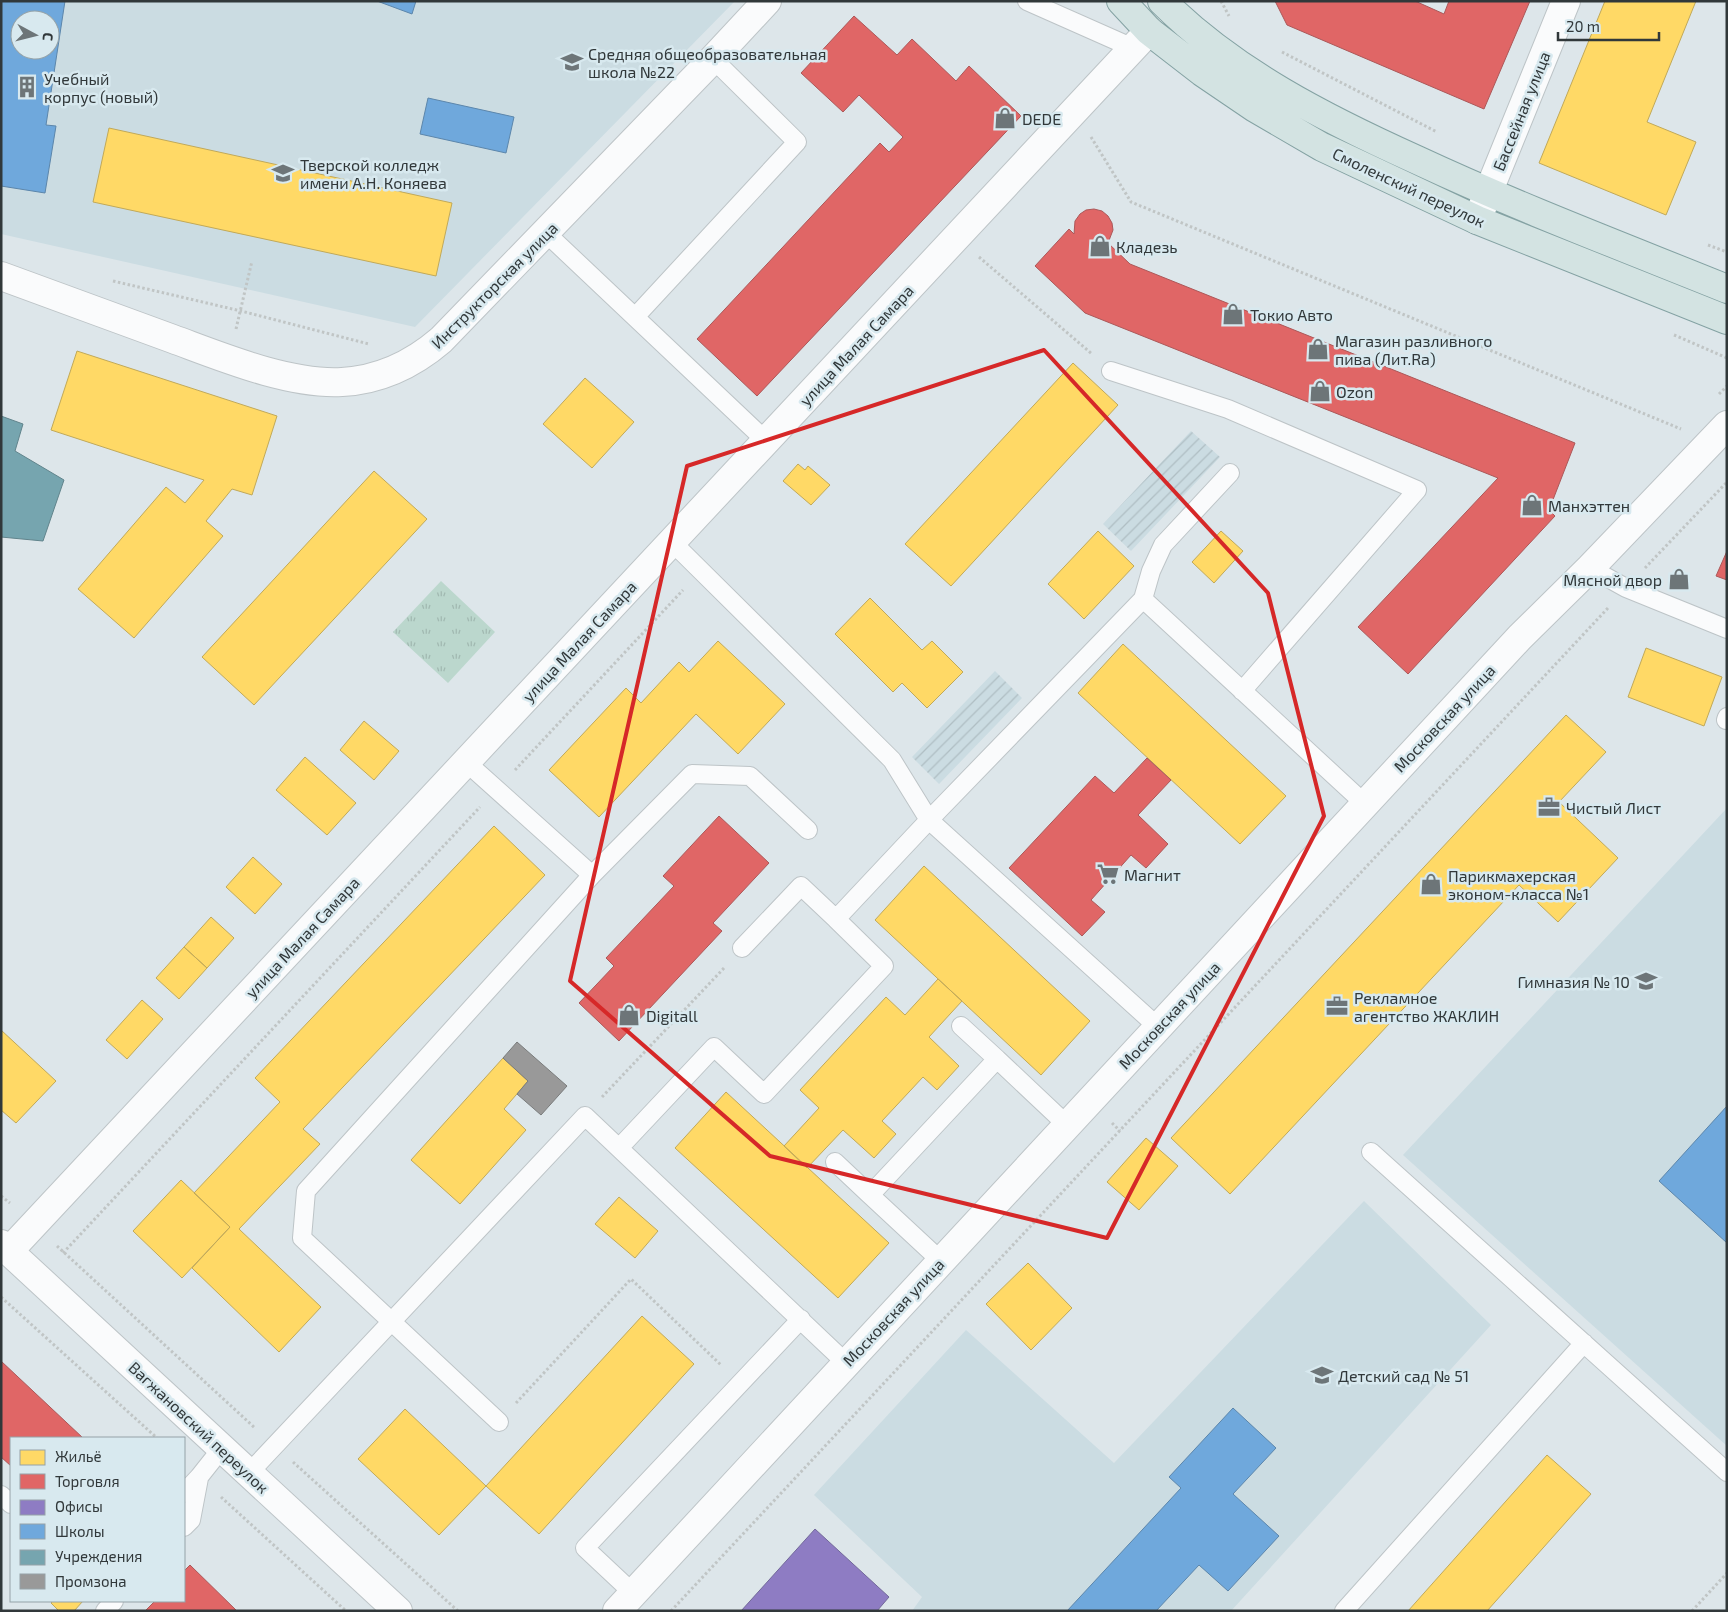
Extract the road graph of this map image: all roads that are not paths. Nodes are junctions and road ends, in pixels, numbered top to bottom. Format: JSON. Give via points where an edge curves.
{"nodes":[{"id":1,"x":767,"y":1,"type":"edge"},
{"id":2,"x":1027,"y":1,"type":"edge"},
{"id":3,"x":1121,"y":1,"type":"edge"},
{"id":4,"x":1163,"y":1,"type":"edge"},
{"id":5,"x":1566,"y":1,"type":"edge"},
{"id":6,"x":1141,"y":39,"type":"junction"},
{"id":7,"x":713,"y":59,"type":"junction"},
{"id":8,"x":1488,"y":193,"type":"junction"},
{"id":9,"x":1478,"y":220,"type":"junction"},
{"id":10,"x":546,"y":233,"type":"junction"},
{"id":11,"x":1,"y":276,"type":"edge"},
{"id":12,"x":1727,"y":289,"type":"edge"},
{"id":13,"x":635,"y":317,"type":"junction"},
{"id":14,"x":1727,"y":320,"type":"edge"},
{"id":15,"x":1111,"y":371,"type":"road end"},
{"id":16,"x":1718,"y":434,"type":"edge"},
{"id":17,"x":766,"y":441,"type":"junction"},
{"id":18,"x":1230,"y":474,"type":"dead end"},
{"id":19,"x":672,"y":542,"type":"junction"},
{"id":20,"x":1590,"y":568,"type":"junction"},
{"id":21,"x":1143,"y":599,"type":"junction"},
{"id":22,"x":1727,"y":629,"type":"edge"},
{"id":23,"x":1242,"y":691,"type":"junction"},
{"id":24,"x":466,"y":762,"type":"junction"},
{"id":25,"x":1365,"y":804,"type":"junction"},
{"id":26,"x":929,"y":820,"type":"junction"},
{"id":27,"x":808,"y":830,"type":"dead end"},
{"id":28,"x":592,"y":875,"type":"junction"},
{"id":29,"x":836,"y":919,"type":"junction"},
{"id":30,"x":742,"y":948,"type":"road end"},
{"id":31,"x":961,"y":1026,"type":"dead end"},
{"id":32,"x":1158,"y":1027,"type":"junction"},
{"id":33,"x":997,"y":1059,"type":"junction"},
{"id":34,"x":1067,"y":1125,"type":"junction"},
{"id":35,"x":619,"y":1148,"type":"junction"},
{"id":36,"x":1371,"y":1152,"type":"dead end"},
{"id":37,"x":835,"y":1162,"type":"dead end"},
{"id":38,"x":870,"y":1195,"type":"junction"},
{"id":39,"x":5,"y":1247,"type":"edge"},
{"id":40,"x":941,"y":1261,"type":"junction"},
{"id":41,"x":801,"y":1320,"type":"junction"},
{"id":42,"x":392,"y":1321,"type":"junction"},
{"id":43,"x":1584,"y":1344,"type":"junction"},
{"id":44,"x":846,"y":1363,"type":"junction"},
{"id":45,"x":498,"y":1422,"type":"road end"},
{"id":46,"x":222,"y":1448,"type":"junction"},
{"id":47,"x":1727,"y":1472,"type":"edge"},
{"id":48,"x":248,"y":1473,"type":"junction"},
{"id":49,"x":199,"y":1477,"type":"junction"},
{"id":50,"x":185,"y":1493,"type":"edge"},
{"id":51,"x":185,"y":1526,"type":"edge"},
{"id":52,"x":376,"y":1601,"type":"edge"},
{"id":53,"x":625,"y":1602,"type":"edge"},
{"id":54,"x":398,"y":1611,"type":"edge"},
{"id":55,"x":1344,"y":1611,"type":"edge"}],
"edges":[{"from":1,"to":7,"type":"street","name":"Инструкторская улица"},
{"from":2,"to":6,"type":"lane"},
{"from":3,"to":6,"type":"main road","name":"Смоленский переулок"},
{"from":4,"to":8,"type":"main road","name":"Смоленский переулок","via":[[1214,46],[1304,104],[1348,129]]},
{"from":5,"to":8,"type":"street","name":"Бассейная улица"},
{"from":6,"to":9,"type":"main road","name":"Смоленский переулок","via":[[1300,135]]},
{"from":6,"to":17,"type":"street","name":"улица Малая Самара"},
{"from":7,"to":10,"type":"street","name":"Инструкторская улица"},
{"from":7,"to":13,"type":"lane","via":[[796,142]]},
{"from":8,"to":9,"type":"street","name":"Бассейная улица"},
{"from":8,"to":12,"type":"main road","name":"Смоленский переулок"},
{"from":9,"to":14,"type":"main road","name":"Смоленский переулок"},
{"from":10,"to":11,"type":"street","name":"Инструкторская улица","via":[[429,350],[388,373],[343,382],[297,378],[228,360]]},
{"from":10,"to":13,"type":"lane"},
{"from":13,"to":17,"type":"lane"},
{"from":15,"to":23,"type":"lane","via":[[1228,409],[1417,490]]},
{"from":16,"to":20,"type":"street","name":"Московская улица"},
{"from":17,"to":19,"type":"street","name":"улица Малая Самара"},
{"from":18,"to":21,"type":"lane","via":[[1163,545]]},
{"from":19,"to":24,"type":"street","name":"улица Малая Самара"},
{"from":19,"to":26,"type":"lane","via":[[892,760]]},
{"from":20,"to":22,"type":"lane","via":[[1626,588]]},
{"from":20,"to":25,"type":"street","name":"Московская улица","via":[[1520,636]]},
{"from":21,"to":23,"type":"lane"},
{"from":21,"to":26,"type":"lane"},
{"from":23,"to":25,"type":"lane"},
{"from":24,"to":28,"type":"lane"},
{"from":24,"to":39,"type":"street","name":"улица Малая Самара","via":[[33,1225]]},
{"from":25,"to":32,"type":"street","name":"Московская улица"},
{"from":26,"to":29,"type":"lane"},
{"from":26,"to":32,"type":"lane"},
{"from":27,"to":28,"type":"lane","via":[[750,776],[692,774]]},
{"from":28,"to":42,"type":"lane","via":[[306,1191],[302,1238]]},
{"from":29,"to":30,"type":"lane","via":[[801,886]]},
{"from":29,"to":35,"type":"lane","via":[[884,966],[764,1094],[714,1047]]},
{"from":31,"to":33,"type":"lane"},
{"from":32,"to":34,"type":"street","name":"Московская улица"},
{"from":33,"to":34,"type":"lane"},
{"from":33,"to":38,"type":"lane"},
{"from":34,"to":40,"type":"street","name":"Московская улица"},
{"from":35,"to":41,"type":"lane"},
{"from":35,"to":42,"type":"lane","via":[[585,1116]]},
{"from":36,"to":43,"type":"lane"},
{"from":37,"to":38,"type":"lane"},
{"from":38,"to":40,"type":"lane"},
{"from":39,"to":46,"type":"street","name":"Вагжановский переулок"},
{"from":40,"to":44,"type":"street","name":"Московская улица"},
{"from":41,"to":44,"type":"lane"},
{"from":41,"to":53,"type":"lane","via":[[585,1548]]},
{"from":42,"to":45,"type":"lane"},
{"from":42,"to":48,"type":"lane"},
{"from":43,"to":47,"type":"lane"},
{"from":43,"to":55,"type":"lane"},
{"from":44,"to":53,"type":"street","name":"Московская улица"},
{"from":46,"to":48,"type":"street","name":"Вагжановский переулок"},
{"from":46,"to":49,"type":"lane"},
{"from":48,"to":52,"type":"street","name":"Вагжановский переулок"},
{"from":49,"to":50,"type":"lane"},
{"from":49,"to":51,"type":"lane","via":[[191,1520]]},
{"from":52,"to":54,"type":"street","name":"Вагжановский переулок"}]}
